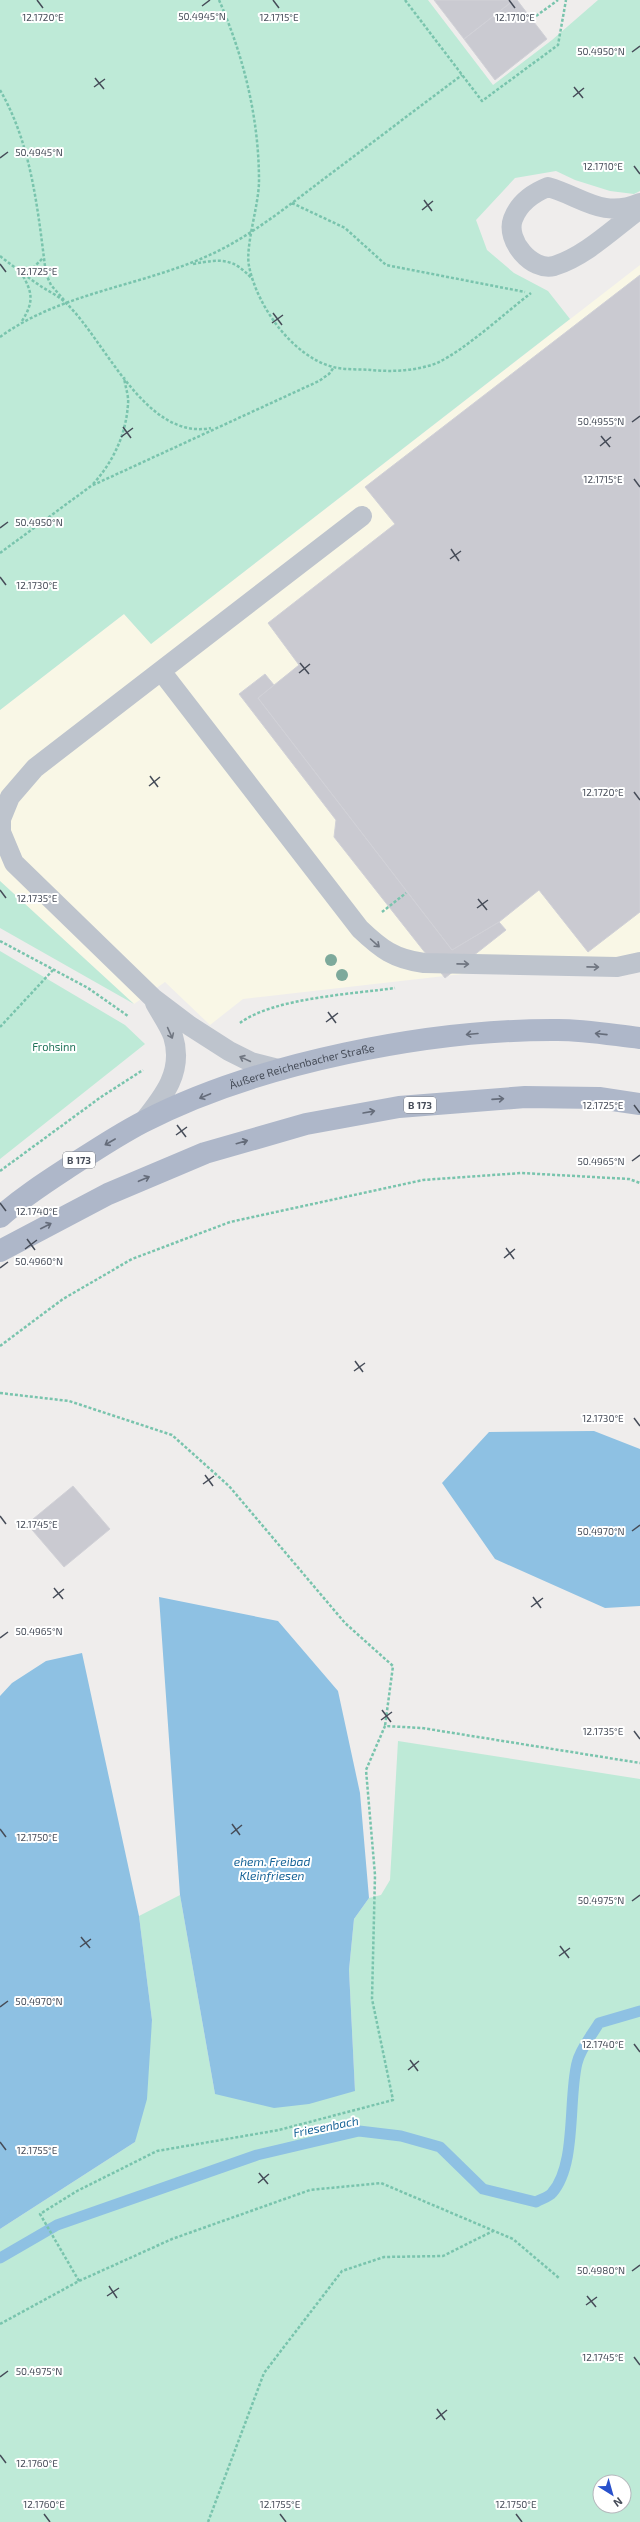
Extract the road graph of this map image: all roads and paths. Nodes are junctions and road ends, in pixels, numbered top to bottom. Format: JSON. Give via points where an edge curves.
{"nodes":[{"id":1,"x":219,"y":0,"type":"edge"},
{"id":2,"x":404,"y":0,"type":"edge"},
{"id":3,"x":558,"y":0,"type":"edge"},
{"id":4,"x":566,"y":0,"type":"edge"},
{"id":5,"x":532,"y":19,"type":"dead end"},
{"id":6,"x":462,"y":75,"type":"junction"},
{"id":7,"x":0,"y":90,"type":"edge"},
{"id":8,"x":292,"y":203,"type":"junction"},
{"id":9,"x":640,"y":203,"type":"edge"},
{"id":10,"x":640,"y":209,"type":"edge"},
{"id":11,"x":254,"y":229,"type":"junction"},
{"id":12,"x":0,"y":256,"type":"edge"},
{"id":13,"x":44,"y":258,"type":"junction"},
{"id":14,"x":188,"y":265,"type":"junction"},
{"id":15,"x":21,"y":273,"type":"junction"},
{"id":16,"x":253,"y":280,"type":"junction"},
{"id":17,"x":536,"y":289,"type":"dead end"},
{"id":18,"x":530,"y":293,"type":"junction"},
{"id":19,"x":66,"y":303,"type":"junction"},
{"id":20,"x":22,"y":322,"type":"junction"},
{"id":21,"x":0,"y":338,"type":"edge"},
{"id":22,"x":334,"y":367,"type":"junction"},
{"id":23,"x":124,"y":377,"type":"junction"},
{"id":24,"x":216,"y":428,"type":"junction"},
{"id":25,"x":91,"y":486,"type":"junction"},
{"id":26,"x":362,"y":516,"type":"dead end"},
{"id":27,"x":0,"y":553,"type":"edge"},
{"id":28,"x":161,"y":671,"type":"junction"},
{"id":29,"x":0,"y":941,"type":"edge"},
{"id":30,"x":640,"y":962,"type":"edge"},
{"id":31,"x":53,"y":970,"type":"junction"},
{"id":32,"x":153,"y":998,"type":"junction"},
{"id":33,"x":129,"y":1017,"type":"dead end"},
{"id":34,"x":0,"y":1027,"type":"edge"},
{"id":35,"x":640,"y":1038,"type":"edge"},
{"id":36,"x":148,"y":1067,"type":"dead end"},
{"id":37,"x":282,"y":1070,"type":"junction"},
{"id":38,"x":640,"y":1104,"type":"edge"},
{"id":39,"x":143,"y":1122,"type":"junction"},
{"id":40,"x":0,"y":1171,"type":"edge"},
{"id":41,"x":640,"y":1183,"type":"edge"},
{"id":42,"x":0,"y":1217,"type":"edge"},
{"id":43,"x":0,"y":1251,"type":"edge"},
{"id":44,"x":0,"y":1346,"type":"edge"},
{"id":45,"x":0,"y":1393,"type":"edge"},
{"id":46,"x":385,"y":1726,"type":"junction"},
{"id":47,"x":640,"y":1763,"type":"edge"},
{"id":48,"x":495,"y":2230,"type":"junction"},
{"id":49,"x":559,"y":2278,"type":"dead end"},
{"id":50,"x":79,"y":2281,"type":"junction"},
{"id":51,"x":0,"y":2324,"type":"edge"},
{"id":52,"x":208,"y":2522,"type":"edge"}],
"edges":[{"from":1,"to":11,"type":"path","via":[[242,59],[250,91],[259,182]]},
{"from":2,"to":6,"type":"path"},
{"from":3,"to":5,"type":"path"},
{"from":4,"to":6,"type":"path","via":[[558,45],[482,101]]},
{"from":6,"to":8,"type":"path"},
{"from":7,"to":13,"type":"path","via":[[20,138],[36,194]]},
{"from":8,"to":11,"type":"path"},
{"from":8,"to":18,"type":"path","via":[[344,228],[386,265]]},
{"from":9,"to":10,"type":"lane","via":[[627,209],[604,210],[548,187],[534,193],[523,204],[513,219],[513,235],[519,249],[536,264],[553,266],[576,256]]},
{"from":11,"to":14,"type":"path","via":[[218,252]]},
{"from":11,"to":16,"type":"path","via":[[249,264]]},
{"from":12,"to":15,"type":"path"},
{"from":13,"to":15,"type":"path","via":[[31,270]]},
{"from":13,"to":19,"type":"path","via":[[46,274],[51,285]]},
{"from":14,"to":16,"type":"path","via":[[214,260],[230,261],[243,269]]},
{"from":14,"to":19,"type":"path"},
{"from":15,"to":19,"type":"path"},
{"from":15,"to":20,"type":"path","via":[[29,285],[31,298],[30,308]]},
{"from":16,"to":22,"type":"path","via":[[263,306],[280,328],[317,360]]},
{"from":17,"to":18,"type":"path"},
{"from":18,"to":22,"type":"path","via":[[451,355],[437,363],[417,369],[381,371]]},
{"from":19,"to":20,"type":"path"},
{"from":19,"to":23,"type":"path"},
{"from":20,"to":21,"type":"path"},
{"from":22,"to":24,"type":"path","via":[[319,381]]},
{"from":23,"to":24,"type":"path","via":[[159,416],[181,427],[200,431]]},
{"from":23,"to":25,"type":"path","via":[[128,403],[122,436],[109,467]]},
{"from":24,"to":25,"type":"path"},
{"from":25,"to":27,"type":"path"},
{"from":26,"to":28,"type":"lane"},
{"from":28,"to":30,"type":"lane","one_way":true,"via":[[360,929],[382,950],[406,960],[424,963],[617,967]]},
{"from":28,"to":32,"type":"lane","via":[[35,768],[10,797],[1,820],[1,832],[14,863]]},
{"from":29,"to":31,"type":"path"},
{"from":31,"to":33,"type":"path","via":[[88,988]]},
{"from":31,"to":34,"type":"path"},
{"from":37,"to":32,"type":"lane","one_way":true,"via":[[251,1062],[229,1051]]},
{"from":32,"to":39,"type":"lane","one_way":true,"via":[[173,1036],[177,1061],[174,1078],[165,1095]]},
{"from":35,"to":37,"type":"main road","name":"Äußere Reichenbacher Straße","number":"B 173","one_way":true,"via":[[559,1030],[471,1034],[372,1048]]},
{"from":36,"to":40,"type":"path","via":[[101,1097]]},
{"from":37,"to":39,"type":"main road","name":"Äußere Reichenbacher Straße","number":"B 173","one_way":true,"via":[[214,1092]]},
{"from":43,"to":38,"type":"main road","number":"B 173","one_way":true,"via":[[108,1194],[205,1153],[306,1124],[400,1106],[525,1097],[599,1098]]},
{"from":39,"to":42,"type":"main road","name":"Äußere Reichenbacher Straße","number":"B 173","one_way":true,"via":[[17,1202]]},
{"from":41,"to":44,"type":"path","via":[[630,1180],[521,1173],[423,1180],[230,1222],[132,1260],[63,1299]]},
{"from":45,"to":46,"type":"path","via":[[69,1401],[172,1435],[182,1443],[229,1486],[346,1623],[393,1666]]},
{"from":46,"to":47,"type":"path","via":[[422,1728]]},
{"from":46,"to":50,"type":"path","via":[[366,1770],[375,1875],[372,1999],[393,2100],[279,2130],[157,2151],[77,2191],[40,2214]]},
{"from":48,"to":49,"type":"path","via":[[513,2239]]},
{"from":48,"to":50,"type":"path","via":[[381,2183],[310,2190],[172,2239]]},
{"from":48,"to":52,"type":"path","via":[[443,2256],[384,2257],[342,2271],[264,2373]]},
{"from":50,"to":51,"type":"path"}]}
